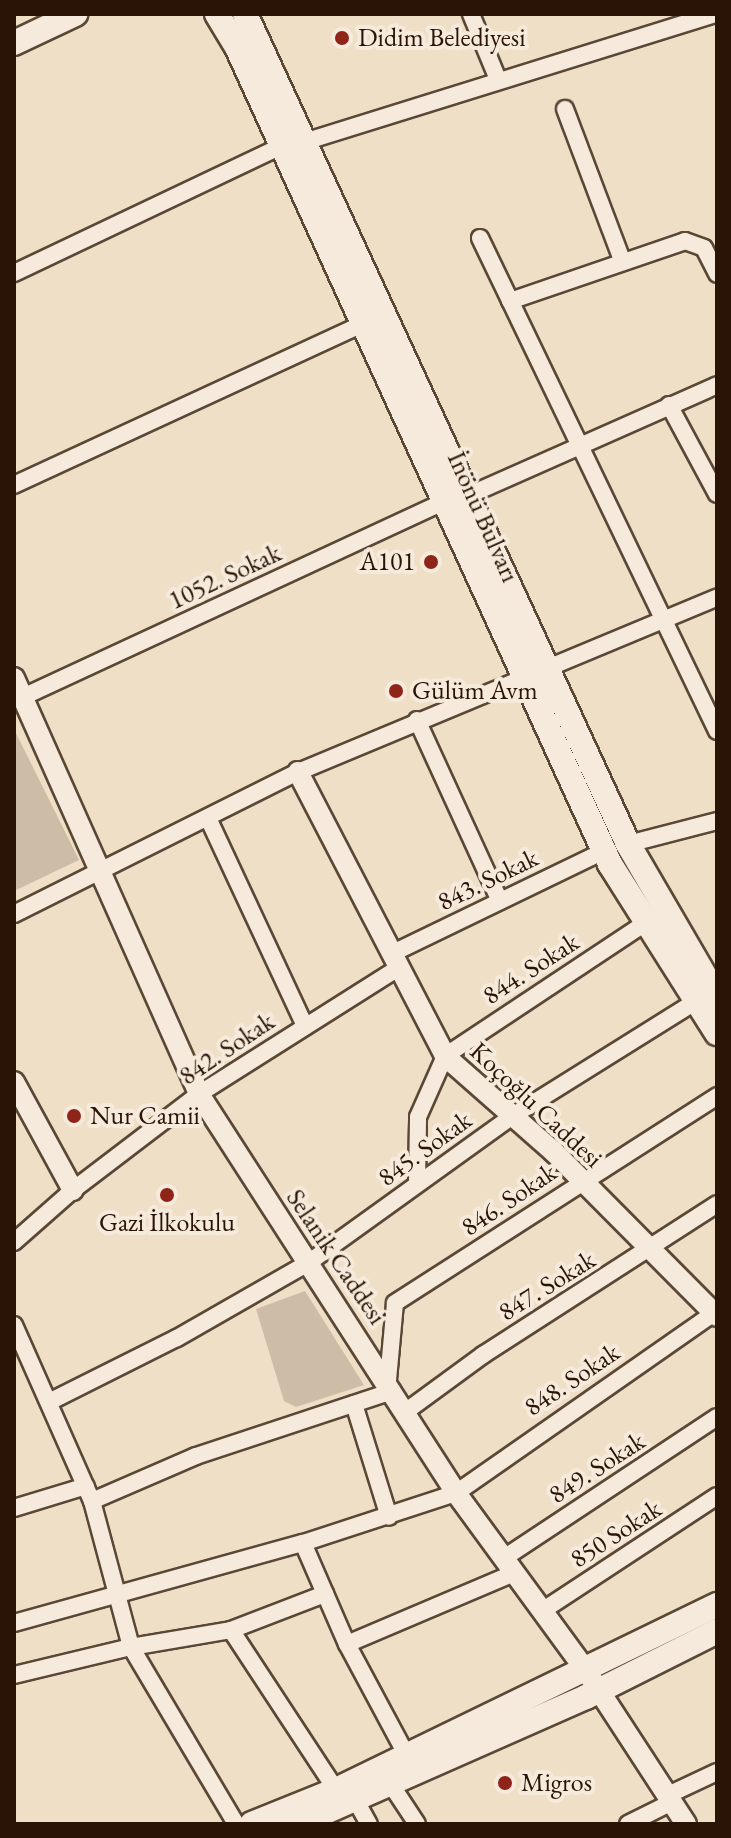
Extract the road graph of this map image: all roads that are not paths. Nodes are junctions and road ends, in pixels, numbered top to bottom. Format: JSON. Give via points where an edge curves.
{"nodes":[{"id":1,"x":44,"y":14,"type":"edge"},
{"id":2,"x":75,"y":14,"type":"edge"},
{"id":3,"x":217,"y":14,"type":"edge"},
{"id":4,"x":245,"y":14,"type":"edge"},
{"id":5,"x":471,"y":14,"type":"edge"},
{"id":6,"x":714,"y":14,"type":"edge"},
{"id":7,"x":14,"y":28,"type":"edge"},
{"id":8,"x":14,"y":43,"type":"edge"},
{"id":9,"x":497,"y":77,"type":"junction"},
{"id":10,"x":565,"y":109,"type":"dead end"},
{"id":11,"x":292,"y":144,"type":"junction"},
{"id":12,"x":480,"y":238,"type":"dead end"},
{"id":13,"x":622,"y":260,"type":"junction"},
{"id":14,"x":14,"y":273,"type":"edge"},
{"id":15,"x":717,"y":274,"type":"edge"},
{"id":16,"x":510,"y":301,"type":"junction"},
{"id":17,"x":364,"y":323,"type":"junction"},
{"id":18,"x":717,"y":385,"type":"edge"},
{"id":19,"x":669,"y":405,"type":"junction"},
{"id":20,"x":580,"y":443,"type":"junction"},
{"id":21,"x":14,"y":485,"type":"edge"},
{"id":22,"x":717,"y":494,"type":"edge"},
{"id":23,"x":456,"y":498,"type":"junction"},
{"id":24,"x":717,"y":598,"type":"edge"},
{"id":25,"x":665,"y":620,"type":"junction"},
{"id":26,"x":545,"y":668,"type":"junction"},
{"id":27,"x":14,"y":678,"type":"edge"},
{"id":28,"x":523,"y":678,"type":"junction"},
{"id":29,"x":23,"y":697,"type":"junction"},
{"id":30,"x":417,"y":720,"type":"junction"},
{"id":31,"x":717,"y":731,"type":"edge"},
{"id":32,"x":298,"y":772,"type":"junction"},
{"id":33,"x":208,"y":818,"type":"junction"},
{"id":34,"x":717,"y":821,"type":"edge"},
{"id":35,"x":628,"y":844,"type":"junction"},
{"id":36,"x":604,"y":851,"type":"junction"},
{"id":37,"x":98,"y":871,"type":"junction"},
{"id":38,"x":500,"y":901,"type":"junction"},
{"id":39,"x":14,"y":914,"type":"edge"},
{"id":40,"x":644,"y":924,"type":"junction"},
{"id":41,"x":396,"y":960,"type":"junction"},
{"id":42,"x":706,"y":999,"type":"edge"},
{"id":43,"x":305,"y":1026,"type":"junction"},
{"id":44,"x":717,"y":1033,"type":"edge"},
{"id":45,"x":445,"y":1056,"type":"junction"},
{"id":46,"x":14,"y":1082,"type":"edge"},
{"id":47,"x":199,"y":1094,"type":"junction"},
{"id":48,"x":717,"y":1096,"type":"edge"},
{"id":49,"x":514,"y":1115,"type":"junction"},
{"id":50,"x":581,"y":1181,"type":"junction"},
{"id":51,"x":417,"y":1184,"type":"junction"},
{"id":52,"x":73,"y":1190,"type":"junction"},
{"id":53,"x":717,"y":1204,"type":"edge"},
{"id":54,"x":14,"y":1242,"type":"edge"},
{"id":55,"x":649,"y":1250,"type":"junction"},
{"id":56,"x":308,"y":1263,"type":"junction"},
{"id":57,"x":716,"y":1313,"type":"edge"},
{"id":58,"x":14,"y":1325,"type":"edge"},
{"id":59,"x":390,"y":1386,"type":"junction"},
{"id":60,"x":49,"y":1402,"type":"junction"},
{"id":61,"x":354,"y":1404,"type":"junction"},
{"id":62,"x":405,"y":1412,"type":"junction"},
{"id":63,"x":717,"y":1417,"type":"edge"},
{"id":64,"x":89,"y":1493,"type":"junction"},
{"id":65,"x":456,"y":1493,"type":"junction"},
{"id":66,"x":717,"y":1496,"type":"edge"},
{"id":67,"x":14,"y":1508,"type":"edge"},
{"id":68,"x":389,"y":1517,"type":"junction"},
{"id":69,"x":303,"y":1543,"type":"junction"},
{"id":70,"x":509,"y":1566,"type":"junction"},
{"id":71,"x":325,"y":1594,"type":"junction"},
{"id":72,"x":117,"y":1596,"type":"junction"},
{"id":73,"x":717,"y":1605,"type":"edge"},
{"id":74,"x":542,"y":1611,"type":"junction"},
{"id":75,"x":14,"y":1623,"type":"edge"},
{"id":76,"x":231,"y":1630,"type":"junction"},
{"id":77,"x":717,"y":1631,"type":"edge"},
{"id":78,"x":347,"y":1644,"type":"junction"},
{"id":79,"x":131,"y":1647,"type":"junction"},
{"id":80,"x":585,"y":1669,"type":"junction"},
{"id":81,"x":14,"y":1675,"type":"edge"},
{"id":82,"x":598,"y":1691,"type":"junction"},
{"id":83,"x":407,"y":1756,"type":"junction"},
{"id":84,"x":717,"y":1772,"type":"edge"},
{"id":85,"x":390,"y":1783,"type":"junction"},
{"id":86,"x":346,"y":1794,"type":"junction"},
{"id":87,"x":670,"y":1799,"type":"junction"},
{"id":88,"x":236,"y":1824,"type":"edge"},
{"id":89,"x":252,"y":1824,"type":"edge"},
{"id":90,"x":298,"y":1824,"type":"edge"},
{"id":91,"x":369,"y":1824,"type":"edge"},
{"id":92,"x":417,"y":1824,"type":"edge"},
{"id":93,"x":628,"y":1824,"type":"edge"},
{"id":94,"x":686,"y":1824,"type":"edge"}],
"edges":[{"from":1,"to":7,"type":"main road"},
{"from":2,"to":8,"type":"main road"},
{"from":3,"to":11,"type":"main road","name":"İnönü Bulvarı"},
{"from":4,"to":11,"type":"main road","name":"İnönü Bulvarı"},
{"from":5,"to":9,"type":"street"},
{"from":6,"to":9,"type":"street"},
{"from":9,"to":11,"type":"street"},
{"from":10,"to":13,"type":"street"},
{"from":11,"to":14,"type":"street"},
{"from":11,"to":17,"type":"main road","name":"İnönü Bulvarı"},
{"from":11,"to":23,"type":"main road","name":"İnönü Bulvarı"},
{"from":12,"to":16,"type":"street"},
{"from":13,"to":15,"type":"street","via":[[685,241],[704,248]]},
{"from":13,"to":16,"type":"street"},
{"from":16,"to":20,"type":"street"},
{"from":17,"to":21,"type":"street"},
{"from":17,"to":23,"type":"main road","name":"İnönü Bulvarı"},
{"from":18,"to":19,"type":"street","name":"1052. Sokak"},
{"from":19,"to":20,"type":"street","name":"1052. Sokak"},
{"from":19,"to":22,"type":"street"},
{"from":20,"to":23,"type":"street","name":"1052. Sokak"},
{"from":20,"to":25,"type":"street"},
{"from":23,"to":26,"type":"main road","name":"İnönü Bulvarı"},
{"from":23,"to":28,"type":"main road","name":"İnönü Bulvarı"},
{"from":23,"to":29,"type":"street","name":"1052. Sokak"},
{"from":24,"to":25,"type":"street"},
{"from":25,"to":26,"type":"street"},
{"from":25,"to":31,"type":"street"},
{"from":26,"to":28,"type":"street"},
{"from":26,"to":35,"type":"main road","name":"İnönü Bulvarı"},
{"from":27,"to":29,"type":"street","name":"Selanik Caddesi"},
{"from":28,"to":30,"type":"street"},
{"from":28,"to":36,"type":"main road","name":"İnönü Bulvarı"},
{"from":29,"to":37,"type":"street","name":"Selanik Caddesi"},
{"from":30,"to":32,"type":"street"},
{"from":30,"to":38,"type":"street"},
{"from":32,"to":33,"type":"street"},
{"from":32,"to":41,"type":"street","name":"Koçoğlu Caddesi"},
{"from":33,"to":37,"type":"street"},
{"from":33,"to":43,"type":"street"},
{"from":34,"to":35,"type":"street"},
{"from":35,"to":42,"type":"main road","name":"İnönü Bulvarı"},
{"from":36,"to":38,"type":"street","name":"843. Sokak"},
{"from":36,"to":40,"type":"main road","name":"İnönü Bulvarı"},
{"from":37,"to":39,"type":"street"},
{"from":37,"to":47,"type":"street","name":"Selanik Caddesi"},
{"from":38,"to":41,"type":"street","name":"843. Sokak"},
{"from":40,"to":42,"type":"main road","name":"İnönü Bulvarı"},
{"from":40,"to":45,"type":"street","name":"844. Sokak"},
{"from":41,"to":43,"type":"street","name":"842. Sokak"},
{"from":41,"to":45,"type":"street","name":"Koçoğlu Caddesi"},
{"from":42,"to":44,"type":"main road","name":"İnönü Bulvarı"},
{"from":42,"to":49,"type":"street","name":"845. Sokak"},
{"from":43,"to":47,"type":"street","name":"842. Sokak"},
{"from":45,"to":49,"type":"street","name":"Koçoğlu Caddesi"},
{"from":45,"to":51,"type":"street","via":[[418,1117]]},
{"from":46,"to":52,"type":"street"},
{"from":47,"to":52,"type":"street","name":"842. Sokak"},
{"from":47,"to":56,"type":"street","name":"Selanik Caddesi"},
{"from":48,"to":50,"type":"street","name":"846. Sokak"},
{"from":49,"to":50,"type":"street","name":"Koçoğlu Caddesi"},
{"from":49,"to":51,"type":"street","name":"845. Sokak"},
{"from":50,"to":55,"type":"street","name":"Koçoğlu Caddesi"},
{"from":50,"to":59,"type":"street","name":"846. Sokak","via":[[395,1303]]},
{"from":51,"to":56,"type":"street","name":"845. Sokak"},
{"from":52,"to":54,"type":"street","name":"842. Sokak"},
{"from":53,"to":55,"type":"street","name":"847. Sokak"},
{"from":55,"to":57,"type":"street","name":"Koçoğlu Caddesi"},
{"from":55,"to":62,"type":"street","name":"847. Sokak","via":[[483,1355]]},
{"from":56,"to":59,"type":"street","name":"Selanik Caddesi"},
{"from":56,"to":60,"type":"street","name":"845. Sokak","via":[[177,1338]]},
{"from":57,"to":65,"type":"street","name":"848. Sokak"},
{"from":58,"to":60,"type":"street"},
{"from":59,"to":61,"type":"street"},
{"from":59,"to":62,"type":"street","name":"Selanik Caddesi"},
{"from":60,"to":64,"type":"street"},
{"from":61,"to":64,"type":"street"},
{"from":61,"to":68,"type":"street"},
{"from":62,"to":65,"type":"street","name":"Selanik Caddesi"},
{"from":63,"to":70,"type":"street","name":"849. Sokak"},
{"from":64,"to":67,"type":"street"},
{"from":64,"to":72,"type":"street"},
{"from":65,"to":68,"type":"street","name":"848. Sokak"},
{"from":65,"to":70,"type":"street","name":"Selanik Caddesi"},
{"from":66,"to":74,"type":"street","name":"850 Sokak"},
{"from":68,"to":69,"type":"street","name":"848. Sokak"},
{"from":69,"to":71,"type":"street"},
{"from":69,"to":72,"type":"street","name":"848. Sokak"},
{"from":70,"to":74,"type":"street","name":"Selanik Caddesi"},
{"from":70,"to":78,"type":"street","name":"849. Sokak"},
{"from":71,"to":76,"type":"street"},
{"from":71,"to":78,"type":"street"},
{"from":72,"to":75,"type":"street","name":"848. Sokak"},
{"from":72,"to":79,"type":"street"},
{"from":73,"to":80,"type":"main road"},
{"from":74,"to":80,"type":"street","name":"Selanik Caddesi"},
{"from":76,"to":79,"type":"street"},
{"from":76,"to":86,"type":"street"},
{"from":77,"to":82,"type":"main road"},
{"from":78,"to":83,"type":"street"},
{"from":79,"to":81,"type":"street"},
{"from":79,"to":88,"type":"street"},
{"from":80,"to":82,"type":"street","name":"Selanik Caddesi"},
{"from":80,"to":83,"type":"main road"},
{"from":82,"to":85,"type":"main road"},
{"from":82,"to":87,"type":"street","name":"Selanik Caddesi"},
{"from":83,"to":86,"type":"main road"},
{"from":84,"to":87,"type":"street"},
{"from":85,"to":86,"type":"main road"},
{"from":85,"to":92,"type":"street"},
{"from":86,"to":89,"type":"main road"},
{"from":86,"to":90,"type":"main road"},
{"from":86,"to":91,"type":"street"},
{"from":87,"to":93,"type":"street"},
{"from":87,"to":94,"type":"street","name":"Selanik Caddesi"}]}
